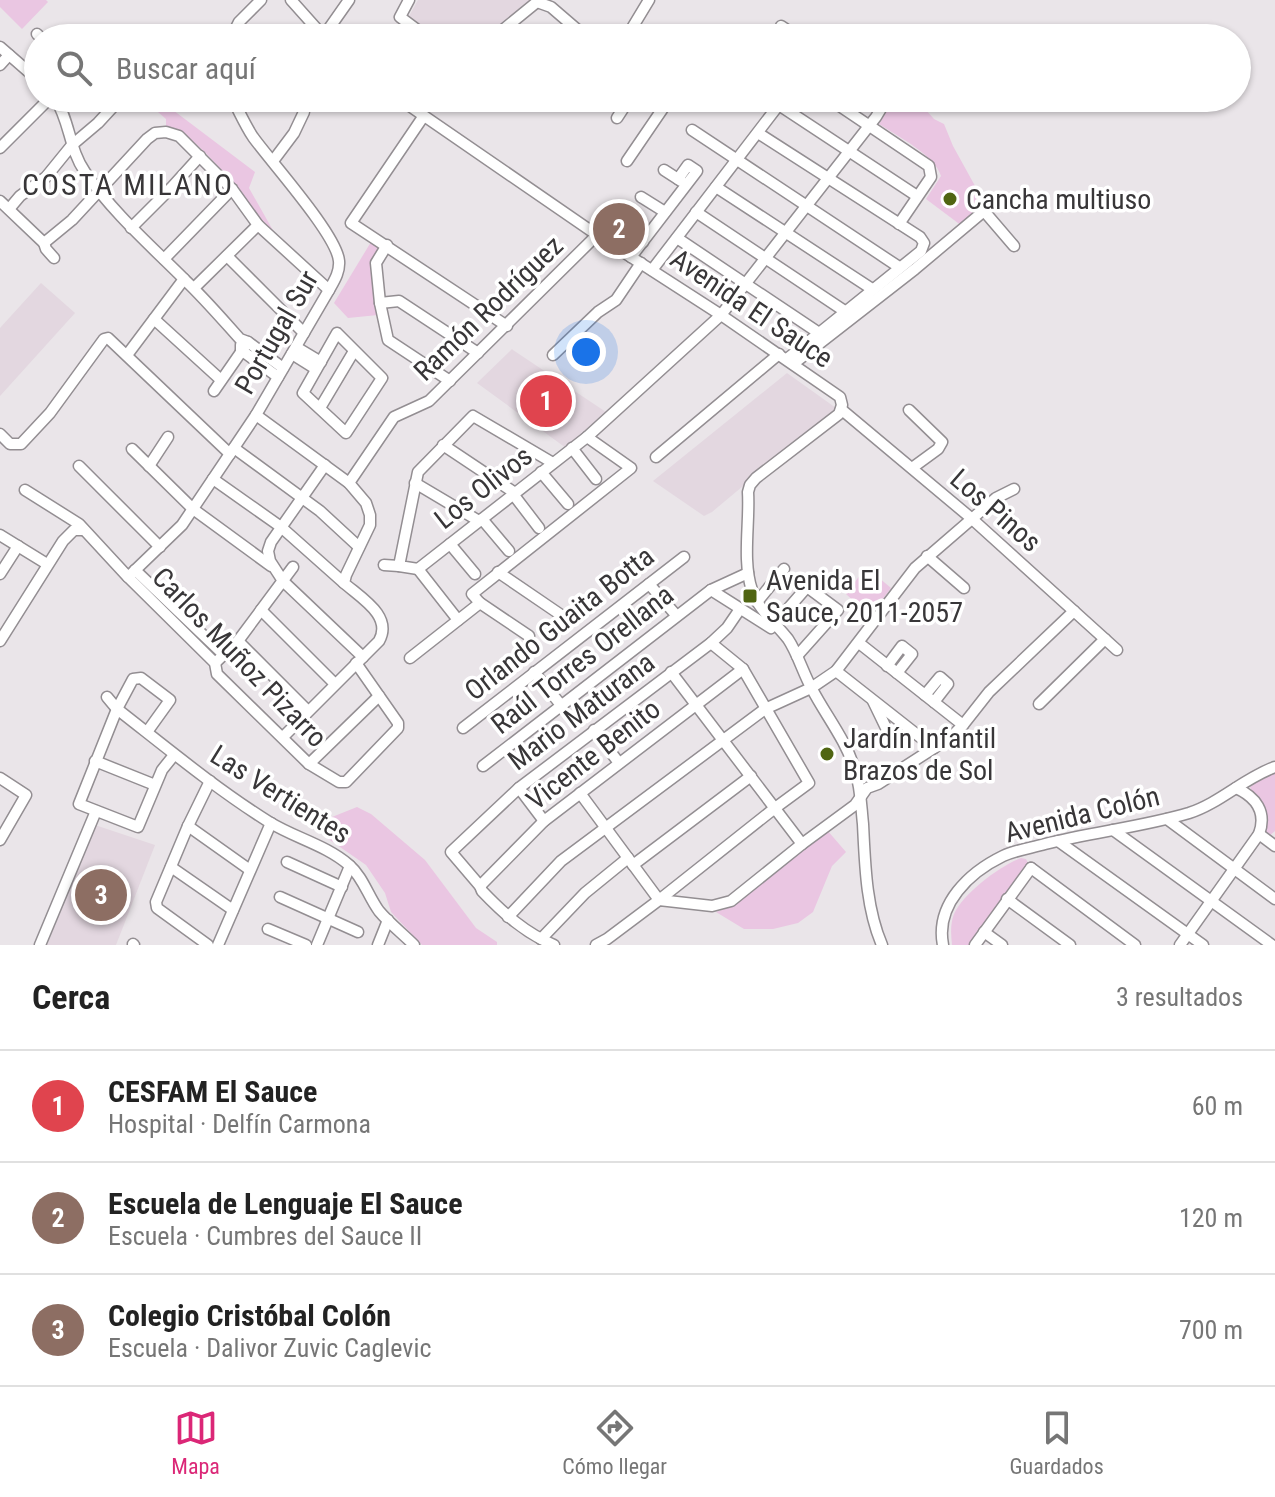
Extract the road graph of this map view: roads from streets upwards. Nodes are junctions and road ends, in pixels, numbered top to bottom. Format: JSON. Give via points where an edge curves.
{"nodes":[{"id":1,"x":261,"y":0,"type":"edge"},
{"id":2,"x":291,"y":0,"type":"edge"},
{"id":3,"x":349,"y":0,"type":"edge"},
{"id":4,"x":409,"y":0,"type":"edge"},
{"id":5,"x":649,"y":0,"type":"edge"},
{"id":6,"x":238,"y":24,"type":"edge"},
{"id":7,"x":312,"y":24,"type":"edge"},
{"id":8,"x":333,"y":24,"type":"edge"},
{"id":9,"x":409,"y":24,"type":"edge"},
{"id":10,"x":510,"y":24,"type":"edge"},
{"id":11,"x":571,"y":24,"type":"edge"},
{"id":12,"x":634,"y":24,"type":"edge"},
{"id":13,"x":0,"y":47,"type":"edge"},
{"id":14,"x":9,"y":55,"type":"junction"},
{"id":15,"x":0,"y":65,"type":"edge"},
{"id":16,"x":24,"y":68,"type":"edge"},
{"id":17,"x":37,"y":112,"type":"edge"},
{"id":18,"x":62,"y":112,"type":"edge"},
{"id":19,"x":108,"y":112,"type":"edge"},
{"id":20,"x":239,"y":112,"type":"edge"},
{"id":21,"x":304,"y":112,"type":"dead end"},
{"id":22,"x":419,"y":112,"type":"edge"},
{"id":23,"x":621,"y":112,"type":"edge"},
{"id":24,"x":660,"y":112,"type":"edge"},
{"id":25,"x":774,"y":112,"type":"edge"},
{"id":26,"x":796,"y":112,"type":"edge"},
{"id":27,"x":849,"y":112,"type":"edge"},
{"id":28,"x":878,"y":112,"type":"edge"},
{"id":29,"x":423,"y":117,"type":"junction"},
{"id":30,"x":617,"y":118,"type":"dead end"},
{"id":31,"x":869,"y":125,"type":"junction"},
{"id":32,"x":692,"y":130,"type":"dead end"},
{"id":33,"x":758,"y":133,"type":"junction"},
{"id":34,"x":72,"y":145,"type":"junction"},
{"id":35,"x":0,"y":148,"type":"edge"},
{"id":36,"x":849,"y":151,"type":"junction"},
{"id":37,"x":200,"y":156,"type":"junction"},
{"id":38,"x":737,"y":159,"type":"junction"},
{"id":39,"x":273,"y":161,"type":"junction"},
{"id":40,"x":627,"y":161,"type":"dead end"},
{"id":41,"x":664,"y":170,"type":"dead end"},
{"id":42,"x":828,"y":178,"type":"junction"},
{"id":43,"x":716,"y":187,"type":"junction"},
{"id":44,"x":232,"y":189,"type":"junction"},
{"id":45,"x":98,"y":190,"type":"junction"},
{"id":46,"x":917,"y":196,"type":"junction"},
{"id":47,"x":641,"y":197,"type":"dead end"},
{"id":48,"x":4,"y":205,"type":"edge"},
{"id":49,"x":806,"y":205,"type":"junction"},
{"id":50,"x":665,"y":212,"type":"junction"},
{"id":51,"x":696,"y":212,"type":"junction"},
{"id":52,"x":899,"y":224,"type":"junction"},
{"id":53,"x":258,"y":225,"type":"junction"},
{"id":54,"x":131,"y":228,"type":"junction"},
{"id":55,"x":626,"y":229,"type":"dead end"},
{"id":56,"x":785,"y":232,"type":"junction"},
{"id":57,"x":597,"y":235,"type":"junction"},
{"id":58,"x":677,"y":238,"type":"junction"},
{"id":59,"x":643,"y":242,"type":"junction"},
{"id":60,"x":44,"y":243,"type":"junction"},
{"id":61,"x":387,"y":245,"type":"junction"},
{"id":62,"x":1014,"y":246,"type":"dead end"},
{"id":63,"x":227,"y":256,"type":"junction"},
{"id":64,"x":54,"y":258,"type":"dead end"},
{"id":65,"x":765,"y":258,"type":"junction"},
{"id":66,"x":164,"y":259,"type":"junction"},
{"id":67,"x":636,"y":260,"type":"junction"},
{"id":68,"x":899,"y":267,"type":"junction"},
{"id":69,"x":652,"y":270,"type":"junction"},
{"id":70,"x":184,"y":279,"type":"junction"},
{"id":71,"x":745,"y":283,"type":"junction"},
{"id":72,"x":194,"y":288,"type":"junction"},
{"id":73,"x":872,"y":289,"type":"junction"},
{"id":74,"x":329,"y":290,"type":"junction"},
{"id":75,"x":380,"y":303,"type":"junction"},
{"id":76,"x":846,"y":312,"type":"junction"},
{"id":77,"x":721,"y":315,"type":"junction"},
{"id":78,"x":154,"y":319,"type":"junction"},
{"id":79,"x":507,"y":326,"type":"junction"},
{"id":80,"x":304,"y":333,"type":"junction"},
{"id":81,"x":819,"y":333,"type":"junction"},
{"id":82,"x":243,"y":344,"type":"junction"},
{"id":83,"x":294,"y":350,"type":"junction"},
{"id":84,"x":354,"y":351,"type":"junction"},
{"id":85,"x":478,"y":353,"type":"junction"},
{"id":86,"x":127,"y":355,"type":"junction"},
{"id":87,"x":553,"y":355,"type":"dead end"},
{"id":88,"x":786,"y":359,"type":"junction"},
{"id":89,"x":318,"y":366,"type":"junction"},
{"id":90,"x":281,"y":373,"type":"junction"},
{"id":91,"x":221,"y":380,"type":"junction"},
{"id":92,"x":450,"y":381,"type":"junction"},
{"id":93,"x":214,"y":391,"type":"dead end"},
{"id":94,"x":320,"y":408,"type":"junction"},
{"id":95,"x":842,"y":410,"type":"junction"},
{"id":96,"x":909,"y":410,"type":"dead end"},
{"id":97,"x":256,"y":415,"type":"junction"},
{"id":98,"x":0,"y":434,"type":"edge"},
{"id":99,"x":168,"y":437,"type":"dead end"},
{"id":100,"x":587,"y":437,"type":"junction"},
{"id":101,"x":443,"y":445,"type":"junction"},
{"id":102,"x":572,"y":448,"type":"junction"},
{"id":103,"x":132,"y":449,"type":"dead end"},
{"id":104,"x":232,"y":451,"type":"junction"},
{"id":105,"x":656,"y":457,"type":"dead end"},
{"id":106,"x":553,"y":463,"type":"junction"},
{"id":107,"x":325,"y":465,"type":"junction"},
{"id":108,"x":79,"y":466,"type":"dead end"},
{"id":109,"x":149,"y":466,"type":"junction"},
{"id":110,"x":912,"y":468,"type":"junction"},
{"id":111,"x":541,"y":472,"type":"junction"},
{"id":112,"x":213,"y":479,"type":"junction"},
{"id":113,"x":596,"y":479,"type":"dead end"},
{"id":114,"x":349,"y":483,"type":"junction"},
{"id":115,"x":415,"y":483,"type":"junction"},
{"id":116,"x":1014,"y":489,"type":"dead end"},
{"id":117,"x":25,"y":490,"type":"dead end"},
{"id":118,"x":514,"y":494,"type":"junction"},
{"id":119,"x":301,"y":497,"type":"junction"},
{"id":120,"x":568,"y":504,"type":"dead end"},
{"id":121,"x":193,"y":509,"type":"junction"},
{"id":122,"x":971,"y":518,"type":"junction"},
{"id":123,"x":481,"y":520,"type":"junction"},
{"id":124,"x":281,"y":527,"type":"junction"},
{"id":125,"x":539,"y":528,"type":"dead end"},
{"id":126,"x":84,"y":530,"type":"junction"},
{"id":127,"x":0,"y":535,"type":"edge"},
{"id":128,"x":450,"y":544,"type":"junction"},
{"id":129,"x":18,"y":546,"type":"junction"},
{"id":130,"x":160,"y":547,"type":"junction"},
{"id":131,"x":359,"y":547,"type":"junction"},
{"id":132,"x":509,"y":551,"type":"dead end"},
{"id":133,"x":927,"y":556,"type":"junction"},
{"id":134,"x":684,"y":557,"type":"dead end"},
{"id":135,"x":47,"y":564,"type":"junction"},
{"id":136,"x":384,"y":565,"type":"dead end"},
{"id":137,"x":272,"y":566,"type":"junction"},
{"id":138,"x":399,"y":566,"type":"junction"},
{"id":139,"x":293,"y":567,"type":"dead end"},
{"id":140,"x":418,"y":569,"type":"junction"},
{"id":141,"x":784,"y":569,"type":"dead end"},
{"id":142,"x":498,"y":572,"type":"junction"},
{"id":143,"x":0,"y":573,"type":"edge"},
{"id":144,"x":748,"y":573,"type":"junction"},
{"id":145,"x":132,"y":574,"type":"junction"},
{"id":146,"x":475,"y":574,"type":"dead end"},
{"id":147,"x":283,"y":581,"type":"junction"},
{"id":148,"x":344,"y":583,"type":"junction"},
{"id":149,"x":649,"y":584,"type":"junction"},
{"id":150,"x":964,"y":588,"type":"dead end"},
{"id":151,"x":711,"y":590,"type":"junction"},
{"id":152,"x":757,"y":602,"type":"junction"},
{"id":153,"x":480,"y":603,"type":"junction"},
{"id":154,"x":740,"y":609,"type":"junction"},
{"id":155,"x":261,"y":610,"type":"junction"},
{"id":156,"x":1074,"y":611,"type":"junction"},
{"id":157,"x":561,"y":615,"type":"dead end"},
{"id":158,"x":676,"y":615,"type":"junction"},
{"id":159,"x":458,"y":620,"type":"junction"},
{"id":160,"x":774,"y":625,"type":"junction"},
{"id":161,"x":529,"y":636,"type":"dead end"},
{"id":162,"x":1105,"y":639,"type":"junction"},
{"id":163,"x":0,"y":641,"type":"edge"},
{"id":164,"x":238,"y":641,"type":"junction"},
{"id":165,"x":711,"y":643,"type":"junction"},
{"id":166,"x":859,"y":643,"type":"junction"},
{"id":167,"x":1117,"y":650,"type":"dead end"},
{"id":168,"x":797,"y":656,"type":"junction"},
{"id":169,"x":410,"y":658,"type":"dead end"},
{"id":170,"x":220,"y":659,"type":"junction"},
{"id":171,"x":360,"y":660,"type":"junction"},
{"id":172,"x":743,"y":669,"type":"junction"},
{"id":173,"x":836,"y":671,"type":"junction"},
{"id":174,"x":534,"y":672,"type":"junction"},
{"id":175,"x":671,"y":672,"type":"junction"},
{"id":176,"x":335,"y":684,"type":"junction"},
{"id":177,"x":811,"y":688,"type":"junction"},
{"id":178,"x":379,"y":696,"type":"junction"},
{"id":179,"x":107,"y":697,"type":"dead end"},
{"id":180,"x":871,"y":698,"type":"junction"},
{"id":181,"x":1039,"y":704,"type":"dead end"},
{"id":182,"x":561,"y":705,"type":"junction"},
{"id":183,"x":696,"y":705,"type":"junction"},
{"id":184,"x":117,"y":709,"type":"junction"},
{"id":185,"x":765,"y":709,"type":"junction"},
{"id":186,"x":308,"y":711,"type":"junction"},
{"id":187,"x":902,"y":722,"type":"junction"},
{"id":188,"x":963,"y":725,"type":"junction"},
{"id":189,"x":463,"y":728,"type":"dead end"},
{"id":190,"x":594,"y":730,"type":"junction"},
{"id":191,"x":147,"y":732,"type":"junction"},
{"id":192,"x":283,"y":737,"type":"junction"},
{"id":193,"x":723,"y":740,"type":"junction"},
{"id":194,"x":934,"y":748,"type":"junction"},
{"id":195,"x":174,"y":755,"type":"junction"},
{"id":196,"x":95,"y":761,"type":"junction"},
{"id":197,"x":619,"y":763,"type":"junction"},
{"id":198,"x":309,"y":764,"type":"junction"},
{"id":199,"x":483,"y":766,"type":"dead end"},
{"id":200,"x":1275,"y":767,"type":"edge"},
{"id":201,"x":751,"y":776,"type":"junction"},
{"id":202,"x":0,"y":778,"type":"edge"},
{"id":203,"x":210,"y":781,"type":"junction"},
{"id":204,"x":155,"y":785,"type":"junction"},
{"id":205,"x":519,"y":788,"type":"junction"},
{"id":206,"x":1236,"y":788,"type":"junction"},
{"id":207,"x":580,"y":793,"type":"junction"},
{"id":208,"x":861,"y":795,"type":"junction"},
{"id":209,"x":775,"y":808,"type":"junction"},
{"id":210,"x":96,"y":811,"type":"junction"},
{"id":211,"x":1167,"y":819,"type":"junction"},
{"id":212,"x":544,"y":821,"type":"junction"},
{"id":213,"x":271,"y":823,"type":"junction"},
{"id":214,"x":188,"y":826,"type":"junction"},
{"id":215,"x":3,"y":827,"type":"edge"},
{"id":216,"x":606,"y":828,"type":"junction"},
{"id":217,"x":1113,"y":830,"type":"junction"},
{"id":218,"x":1259,"y":834,"type":"junction"},
{"id":219,"x":0,"y":840,"type":"edge"},
{"id":220,"x":1058,"y":841,"type":"junction"},
{"id":221,"x":1273,"y":841,"type":"edge"},
{"id":222,"x":802,"y":844,"type":"junction"},
{"id":223,"x":1023,"y":849,"type":"junction"},
{"id":224,"x":287,"y":862,"type":"dead end"},
{"id":225,"x":631,"y":862,"type":"junction"},
{"id":226,"x":350,"y":866,"type":"junction"},
{"id":227,"x":171,"y":867,"type":"junction"},
{"id":228,"x":1031,"y":868,"type":"junction"},
{"id":229,"x":250,"y":870,"type":"junction"},
{"id":230,"x":1234,"y":870,"type":"junction"},
{"id":231,"x":480,"y":886,"type":"junction"},
{"id":232,"x":342,"y":887,"type":"junction"},
{"id":233,"x":280,"y":897,"type":"dead end"},
{"id":234,"x":1007,"y":899,"type":"junction"},
{"id":235,"x":1275,"y":899,"type":"edge"},
{"id":236,"x":659,"y":900,"type":"junction"},
{"id":237,"x":1211,"y":902,"type":"junction"},
{"id":238,"x":233,"y":910,"type":"junction"},
{"id":239,"x":508,"y":917,"type":"junction"},
{"id":240,"x":328,"y":918,"type":"junction"},
{"id":241,"x":388,"y":920,"type":"junction"},
{"id":242,"x":268,"y":929,"type":"dead end"},
{"id":243,"x":358,"y":932,"type":"dead end"},
{"id":244,"x":984,"y":932,"type":"junction"},
{"id":245,"x":1188,"y":934,"type":"junction"},
{"id":246,"x":541,"y":939,"type":"junction"},
{"id":247,"x":40,"y":945,"type":"edge"},
{"id":248,"x":208,"y":945,"type":"edge"},
{"id":249,"x":218,"y":945,"type":"edge"},
{"id":250,"x":306,"y":945,"type":"edge"},
{"id":251,"x":317,"y":945,"type":"edge"},
{"id":252,"x":378,"y":945,"type":"edge"},
{"id":253,"x":414,"y":945,"type":"edge"},
{"id":254,"x":554,"y":945,"type":"edge"},
{"id":255,"x":596,"y":945,"type":"edge"},
{"id":256,"x":882,"y":945,"type":"edge"},
{"id":257,"x":943,"y":945,"type":"edge"},
{"id":258,"x":975,"y":945,"type":"edge"},
{"id":259,"x":1002,"y":945,"type":"edge"},
{"id":260,"x":1070,"y":945,"type":"edge"},
{"id":261,"x":1135,"y":945,"type":"edge"},
{"id":262,"x":1180,"y":945,"type":"edge"},
{"id":263,"x":1203,"y":945,"type":"edge"},
{"id":264,"x":1272,"y":945,"type":"edge"}],
"edges":[{"from":1,"to":6,"type":"street"},
{"from":2,"to":7,"type":"street"},
{"from":3,"to":8,"type":"street"},
{"from":4,"to":9,"type":"street","via":[[400,17]]},
{"from":5,"to":12,"type":"street"},
{"from":10,"to":11,"type":"street","via":[[537,2]]},
{"from":13,"to":14,"type":"street"},
{"from":14,"to":15,"type":"street"},
{"from":14,"to":16,"type":"street"},
{"from":17,"to":35,"type":"street"},
{"from":18,"to":34,"type":"street"},
{"from":19,"to":34,"type":"street"},
{"from":20,"to":39,"type":"street","name":"Portugal Sur"},
{"from":21,"to":39,"type":"street"},
{"from":22,"to":29,"type":"street","name":"Avenida El Sauce"},
{"from":23,"to":30,"type":"street"},
{"from":24,"to":40,"type":"street"},
{"from":25,"to":33,"type":"street"},
{"from":26,"to":36,"type":"street"},
{"from":27,"to":31,"type":"street"},
{"from":28,"to":31,"type":"street","name":"Los Olivos"},
{"from":29,"to":57,"type":"street","name":"Avenida El Sauce"},
{"from":29,"to":61,"type":"street","via":[[351,223]]},
{"from":31,"to":36,"type":"street","name":"Los Olivos"},
{"from":31,"to":46,"type":"street","via":[[927,164],[931,177]]},
{"from":32,"to":38,"type":"street"},
{"from":33,"to":38,"type":"street"},
{"from":33,"to":42,"type":"street"},
{"from":34,"to":45,"type":"street"},
{"from":34,"to":48,"type":"street","via":[[46,177]]},
{"from":36,"to":42,"type":"street","name":"Los Olivos"},
{"from":36,"to":46,"type":"street"},
{"from":37,"to":44,"type":"street"},
{"from":37,"to":45,"type":"street","via":[[179,136],[155,133]]},
{"from":37,"to":54,"type":"street"},
{"from":38,"to":43,"type":"street"},
{"from":38,"to":49,"type":"street"},
{"from":39,"to":74,"type":"street","name":"Portugal Sur","via":[[336,251],[338,270]]},
{"from":41,"to":50,"type":"street","via":[[682,182]]},
{"from":42,"to":49,"type":"street","name":"Los Olivos"},
{"from":42,"to":52,"type":"street"},
{"from":43,"to":51,"type":"street"},
{"from":43,"to":56,"type":"street"},
{"from":44,"to":53,"type":"street"},
{"from":44,"to":66,"type":"street"},
{"from":45,"to":54,"type":"street"},
{"from":45,"to":60,"type":"street"},
{"from":46,"to":52,"type":"street"},
{"from":47,"to":50,"type":"street"},
{"from":48,"to":60,"type":"street"},
{"from":49,"to":56,"type":"street","name":"Los Olivos"},
{"from":49,"to":68,"type":"street"},
{"from":50,"to":59,"type":"street"},
{"from":51,"to":58,"type":"street"},
{"from":51,"to":65,"type":"street"},
{"from":52,"to":68,"type":"street","via":[[924,243]]},
{"from":53,"to":63,"type":"street"},
{"from":53,"to":74,"type":"street"},
{"from":54,"to":66,"type":"street"},
{"from":55,"to":59,"type":"street"},
{"from":56,"to":65,"type":"street","name":"Los Olivos"},
{"from":56,"to":73,"type":"street"},
{"from":57,"to":67,"type":"street","name":"Avenida El Sauce"},
{"from":57,"to":79,"type":"street","name":"Ramón Rodríguez"},
{"from":58,"to":69,"type":"street"},
{"from":58,"to":71,"type":"street"},
{"from":59,"to":67,"type":"street"},
{"from":60,"to":64,"type":"street"},
{"from":61,"to":75,"type":"street","via":[[376,263]]},
{"from":61,"to":79,"type":"street"},
{"from":62,"to":88,"type":"street","via":[[984,211],[915,269]]},
{"from":63,"to":72,"type":"street"},
{"from":63,"to":80,"type":"street"},
{"from":65,"to":71,"type":"street","name":"Los Olivos"},
{"from":65,"to":76,"type":"street"},
{"from":66,"to":70,"type":"street"},
{"from":67,"to":69,"type":"street","name":"Avenida El Sauce"},
{"from":67,"to":87,"type":"street","via":[[613,302]]},
{"from":68,"to":73,"type":"street"},
{"from":69,"to":77,"type":"street","name":"Avenida El Sauce"},
{"from":70,"to":72,"type":"street"},
{"from":70,"to":78,"type":"street"},
{"from":71,"to":77,"type":"street","name":"Los Olivos"},
{"from":71,"to":81,"type":"street"},
{"from":72,"to":82,"type":"street"},
{"from":73,"to":76,"type":"street"},
{"from":74,"to":80,"type":"street","name":"Portugal Sur"},
{"from":75,"to":85,"type":"street","via":[[399,301]]},
{"from":75,"to":92,"type":"street","via":[[388,340]]},
{"from":76,"to":81,"type":"street"},
{"from":77,"to":88,"type":"street","name":"Avenida El Sauce"},
{"from":77,"to":100,"type":"street","name":"Los Olivos"},
{"from":78,"to":86,"type":"street"},
{"from":78,"to":91,"type":"street"},
{"from":79,"to":85,"type":"street","name":"Ramón Rodríguez"},
{"from":80,"to":83,"type":"street","name":"Portugal Sur"},
{"from":81,"to":88,"type":"street"},
{"from":82,"to":90,"type":"street"},
{"from":82,"to":91,"type":"street"},
{"from":83,"to":89,"type":"street"},
{"from":83,"to":90,"type":"street","name":"Portugal Sur"},
{"from":84,"to":89,"type":"street","via":[[337,333]]},
{"from":84,"to":94,"type":"street"},
{"from":84,"to":94,"type":"street","via":[[382,378],[346,433]]},
{"from":85,"to":92,"type":"street","name":"Ramón Rodríguez"},
{"from":86,"to":98,"type":"street","via":[[104,339],[21,444],[10,444]]},
{"from":86,"to":104,"type":"street"},
{"from":88,"to":95,"type":"street","name":"Avenida El Sauce","via":[[838,394]]},
{"from":88,"to":105,"type":"street"},
{"from":89,"to":94,"type":"street","via":[[303,393]]},
{"from":90,"to":97,"type":"street","name":"Portugal Sur"},
{"from":91,"to":93,"type":"street"},
{"from":92,"to":114,"type":"street","name":"Ramón Rodríguez","via":[[429,401],[394,417]]},
{"from":95,"to":110,"type":"street","name":"Los Pinos"},
{"from":95,"to":144,"type":"street","name":"Avenida El Sauce","via":[[750,485]]},
{"from":96,"to":110,"type":"street","via":[[942,442]]},
{"from":97,"to":104,"type":"street","name":"Portugal Sur"},
{"from":97,"to":107,"type":"street"},
{"from":99,"to":109,"type":"street"},
{"from":100,"to":102,"type":"street","name":"Los Olivos"},
{"from":100,"to":142,"type":"street","via":[[631,468]]},
{"from":101,"to":106,"type":"street","via":[[473,416]]},
{"from":101,"to":115,"type":"street","via":[[418,472]]},
{"from":101,"to":118,"type":"street"},
{"from":102,"to":106,"type":"street","name":"Los Olivos"},
{"from":102,"to":113,"type":"street"},
{"from":103,"to":109,"type":"street","name":"Carlos Muñoz Pizarro"},
{"from":104,"to":112,"type":"street","name":"Portugal Sur"},
{"from":104,"to":119,"type":"street"},
{"from":106,"to":111,"type":"street","name":"Los Olivos"},
{"from":107,"to":114,"type":"street"},
{"from":107,"to":119,"type":"street"},
{"from":108,"to":130,"type":"street"},
{"from":109,"to":121,"type":"street","name":"Carlos Muñoz Pizarro"},
{"from":110,"to":122,"type":"street","name":"Los Pinos"},
{"from":111,"to":118,"type":"street","name":"Los Olivos"},
{"from":111,"to":120,"type":"street"},
{"from":112,"to":121,"type":"street","name":"Portugal Sur"},
{"from":112,"to":124,"type":"street"},
{"from":114,"to":131,"type":"street","via":[[370,515]]},
{"from":115,"to":123,"type":"street"},
{"from":115,"to":138,"type":"street"},
{"from":116,"to":122,"type":"street"},
{"from":117,"to":126,"type":"street","name":"Carlos Muñoz Pizarro"},
{"from":118,"to":123,"type":"street","name":"Los Olivos"},
{"from":118,"to":125,"type":"street"},
{"from":119,"to":124,"type":"street"},
{"from":119,"to":131,"type":"street"},
{"from":121,"to":130,"type":"street","name":"Portugal Sur"},
{"from":121,"to":137,"type":"street","name":"Carlos Muñoz Pizarro"},
{"from":122,"to":133,"type":"street"},
{"from":122,"to":156,"type":"street","name":"Los Pinos"},
{"from":123,"to":128,"type":"street","name":"Los Olivos"},
{"from":123,"to":132,"type":"street"},
{"from":124,"to":137,"type":"street","via":[[269,546]]},
{"from":124,"to":148,"type":"street"},
{"from":126,"to":135,"type":"street","via":[[74,530]]},
{"from":126,"to":145,"type":"street","name":"Carlos Muñoz Pizarro"},
{"from":127,"to":129,"type":"street"},
{"from":128,"to":140,"type":"street","name":"Los Olivos"},
{"from":128,"to":146,"type":"street"},
{"from":129,"to":135,"type":"street"},
{"from":129,"to":143,"type":"street"},
{"from":130,"to":145,"type":"street","name":"Portugal Sur"},
{"from":131,"to":148,"type":"street"},
{"from":133,"to":150,"type":"street"},
{"from":133,"to":166,"type":"street"},
{"from":134,"to":149,"type":"street","name":"Orlando Guaita Botta"},
{"from":135,"to":163,"type":"street"},
{"from":136,"to":138,"type":"street"},
{"from":137,"to":147,"type":"street","name":"Carlos Muñoz Pizarro"},
{"from":138,"to":140,"type":"street"},
{"from":139,"to":147,"type":"street"},
{"from":140,"to":159,"type":"street"},
{"from":141,"to":152,"type":"street"},
{"from":142,"to":153,"type":"street","via":[[472,594]]},
{"from":142,"to":157,"type":"street"},
{"from":144,"to":151,"type":"street","name":"Raúl Torres Orellana"},
{"from":144,"to":152,"type":"street","name":"Avenida El Sauce"},
{"from":145,"to":170,"type":"street","name":"Carlos Muñoz Pizarro"},
{"from":147,"to":155,"type":"street"},
{"from":147,"to":171,"type":"street","name":"Carlos Muñoz Pizarro"},
{"from":148,"to":171,"type":"street","via":[[383,624],[381,638]]},
{"from":149,"to":158,"type":"street"},
{"from":149,"to":174,"type":"street","name":"Orlando Guaita Botta"},
{"from":151,"to":154,"type":"street","name":"Raúl Torres Orellana"},
{"from":151,"to":158,"type":"street","name":"Raúl Torres Orellana"},
{"from":152,"to":160,"type":"street","name":"Avenida El Sauce"},
{"from":153,"to":159,"type":"street"},
{"from":153,"to":161,"type":"street"},
{"from":154,"to":160,"type":"street","name":"Raúl Torres Orellana"},
{"from":154,"to":165,"type":"street","name":"Mario Maturana"},
{"from":155,"to":164,"type":"street"},
{"from":155,"to":176,"type":"street"},
{"from":156,"to":162,"type":"street","name":"Los Pinos"},
{"from":156,"to":188,"type":"street","via":[[989,692]]},
{"from":158,"to":182,"type":"street","name":"Raúl Torres Orellana"},
{"from":159,"to":169,"type":"street"},
{"from":160,"to":168,"type":"street","name":"Avenida El Sauce"},
{"from":160,"to":168,"type":"street","via":[[807,587],[838,610]]},
{"from":162,"to":167,"type":"street","name":"Los Pinos"},
{"from":162,"to":181,"type":"street"},
{"from":164,"to":170,"type":"street"},
{"from":164,"to":186,"type":"street"},
{"from":165,"to":172,"type":"street"},
{"from":165,"to":175,"type":"street","name":"Mario Maturana"},
{"from":166,"to":173,"type":"street"},
{"from":166,"to":188,"type":"street"},
{"from":168,"to":177,"type":"street","name":"Avenida El Sauce"},
{"from":170,"to":192,"type":"street","name":"Carlos Muñoz Pizarro","via":[[217,674]]},
{"from":171,"to":176,"type":"street"},
{"from":171,"to":178,"type":"street","name":"Carlos Muñoz Pizarro"},
{"from":172,"to":183,"type":"street","name":"Vicente Benito"},
{"from":172,"to":185,"type":"street"},
{"from":173,"to":177,"type":"street"},
{"from":173,"to":180,"type":"street"},
{"from":174,"to":182,"type":"street"},
{"from":174,"to":189,"type":"street","name":"Orlando Guaita Botta"},
{"from":175,"to":183,"type":"street"},
{"from":175,"to":190,"type":"street","name":"Mario Maturana"},
{"from":176,"to":186,"type":"street"},
{"from":177,"to":185,"type":"street"},
{"from":177,"to":208,"type":"street","name":"Avenida El Sauce","via":[[846,748]]},
{"from":178,"to":198,"type":"street"},
{"from":178,"to":198,"type":"street","name":"Carlos Muñoz Pizarro","via":[[398,728],[346,782]]},
{"from":179,"to":184,"type":"street","name":"Las Vertientes"},
{"from":180,"to":187,"type":"street"},
{"from":180,"to":187,"type":"street","via":[[884,735]]},
{"from":182,"to":199,"type":"street","name":"Raúl Torres Orellana"},
{"from":183,"to":193,"type":"street"},
{"from":183,"to":197,"type":"street","name":"Vicente Benito"},
{"from":184,"to":191,"type":"street","name":"Las Vertientes"},
{"from":184,"to":191,"type":"street","via":[[133,679],[141,678],[170,699]]},
{"from":184,"to":196,"type":"street"},
{"from":185,"to":193,"type":"street"},
{"from":185,"to":209,"type":"street","via":[[809,783]]},
{"from":186,"to":192,"type":"street"},
{"from":187,"to":194,"type":"street"},
{"from":188,"to":194,"type":"street"},
{"from":190,"to":197,"type":"street"},
{"from":190,"to":205,"type":"street","name":"Mario Maturana"},
{"from":191,"to":195,"type":"street","name":"Las Vertientes"},
{"from":192,"to":198,"type":"street","name":"Carlos Muñoz Pizarro"},
{"from":193,"to":201,"type":"street"},
{"from":193,"to":216,"type":"street"},
{"from":194,"to":208,"type":"street"},
{"from":195,"to":203,"type":"street","name":"Las Vertientes"},
{"from":195,"to":204,"type":"street"},
{"from":196,"to":204,"type":"street"},
{"from":196,"to":210,"type":"street","via":[[79,804]]},
{"from":197,"to":207,"type":"street","name":"Vicente Benito"},
{"from":200,"to":206,"type":"street","name":"Avenida Colón"},
{"from":201,"to":209,"type":"street"},
{"from":201,"to":225,"type":"street"},
{"from":202,"to":215,"type":"street","via":[[26,795]]},
{"from":203,"to":213,"type":"street","name":"Las Vertientes"},
{"from":203,"to":214,"type":"street"},
{"from":204,"to":210,"type":"street","via":[[138,827]]},
{"from":205,"to":212,"type":"street"},
{"from":205,"to":231,"type":"street","name":"Mario Maturana","via":[[451,852]]},
{"from":206,"to":211,"type":"street","name":"Avenida Colón","via":[[1206,806]]},
{"from":206,"to":218,"type":"street","via":[[1259,807]]},
{"from":207,"to":212,"type":"street","name":"Vicente Benito"},
{"from":207,"to":216,"type":"street"},
{"from":208,"to":222,"type":"street"},
{"from":208,"to":256,"type":"street","name":"Avenida El Sauce","via":[[870,902]]},
{"from":209,"to":222,"type":"street"},
{"from":209,"to":236,"type":"street"},
{"from":210,"to":247,"type":"street"},
{"from":211,"to":217,"type":"street","name":"Avenida Colón"},
{"from":211,"to":230,"type":"street"},
{"from":212,"to":231,"type":"street","name":"Vicente Benito"},
{"from":213,"to":226,"type":"street","name":"Las Vertientes"},
{"from":213,"to":229,"type":"street"},
{"from":214,"to":227,"type":"street"},
{"from":214,"to":229,"type":"street"},
{"from":215,"to":219,"type":"street"},
{"from":216,"to":225,"type":"street"},
{"from":216,"to":239,"type":"street","via":[[561,861]]},
{"from":217,"to":220,"type":"street","name":"Avenida Colón"},
{"from":217,"to":237,"type":"street"},
{"from":218,"to":221,"type":"street"},
{"from":218,"to":230,"type":"street"},
{"from":220,"to":223,"type":"street","name":"Avenida Colón"},
{"from":220,"to":245,"type":"street"},
{"from":222,"to":236,"type":"street","via":[[722,905]]},
{"from":223,"to":228,"type":"street"},
{"from":223,"to":257,"type":"street","name":"Avenida Colón","via":[[983,868],[961,887],[942,920]]},
{"from":224,"to":232,"type":"street"},
{"from":225,"to":236,"type":"street"},
{"from":225,"to":246,"type":"street","via":[[585,893]]},
{"from":226,"to":232,"type":"street"},
{"from":226,"to":241,"type":"street","name":"Las Vertientes"},
{"from":227,"to":238,"type":"street"},
{"from":227,"to":248,"type":"street","via":[[157,908]]},
{"from":228,"to":234,"type":"street"},
{"from":228,"to":261,"type":"street"},
{"from":229,"to":238,"type":"street"},
{"from":230,"to":235,"type":"street"},
{"from":230,"to":237,"type":"street"},
{"from":231,"to":239,"type":"street"},
{"from":232,"to":240,"type":"street"},
{"from":233,"to":240,"type":"street"},
{"from":234,"to":244,"type":"street"},
{"from":234,"to":260,"type":"street"},
{"from":236,"to":255,"type":"street"},
{"from":237,"to":245,"type":"street"},
{"from":237,"to":264,"type":"street"},
{"from":238,"to":249,"type":"street"},
{"from":239,"to":246,"type":"street"},
{"from":240,"to":243,"type":"street"},
{"from":240,"to":251,"type":"street"},
{"from":241,"to":252,"type":"street"},
{"from":241,"to":253,"type":"street","name":"Las Vertientes"},
{"from":242,"to":250,"type":"street"},
{"from":244,"to":258,"type":"street"},
{"from":244,"to":259,"type":"street"},
{"from":245,"to":262,"type":"street"},
{"from":245,"to":263,"type":"street"},
{"from":246,"to":254,"type":"street"}]}
